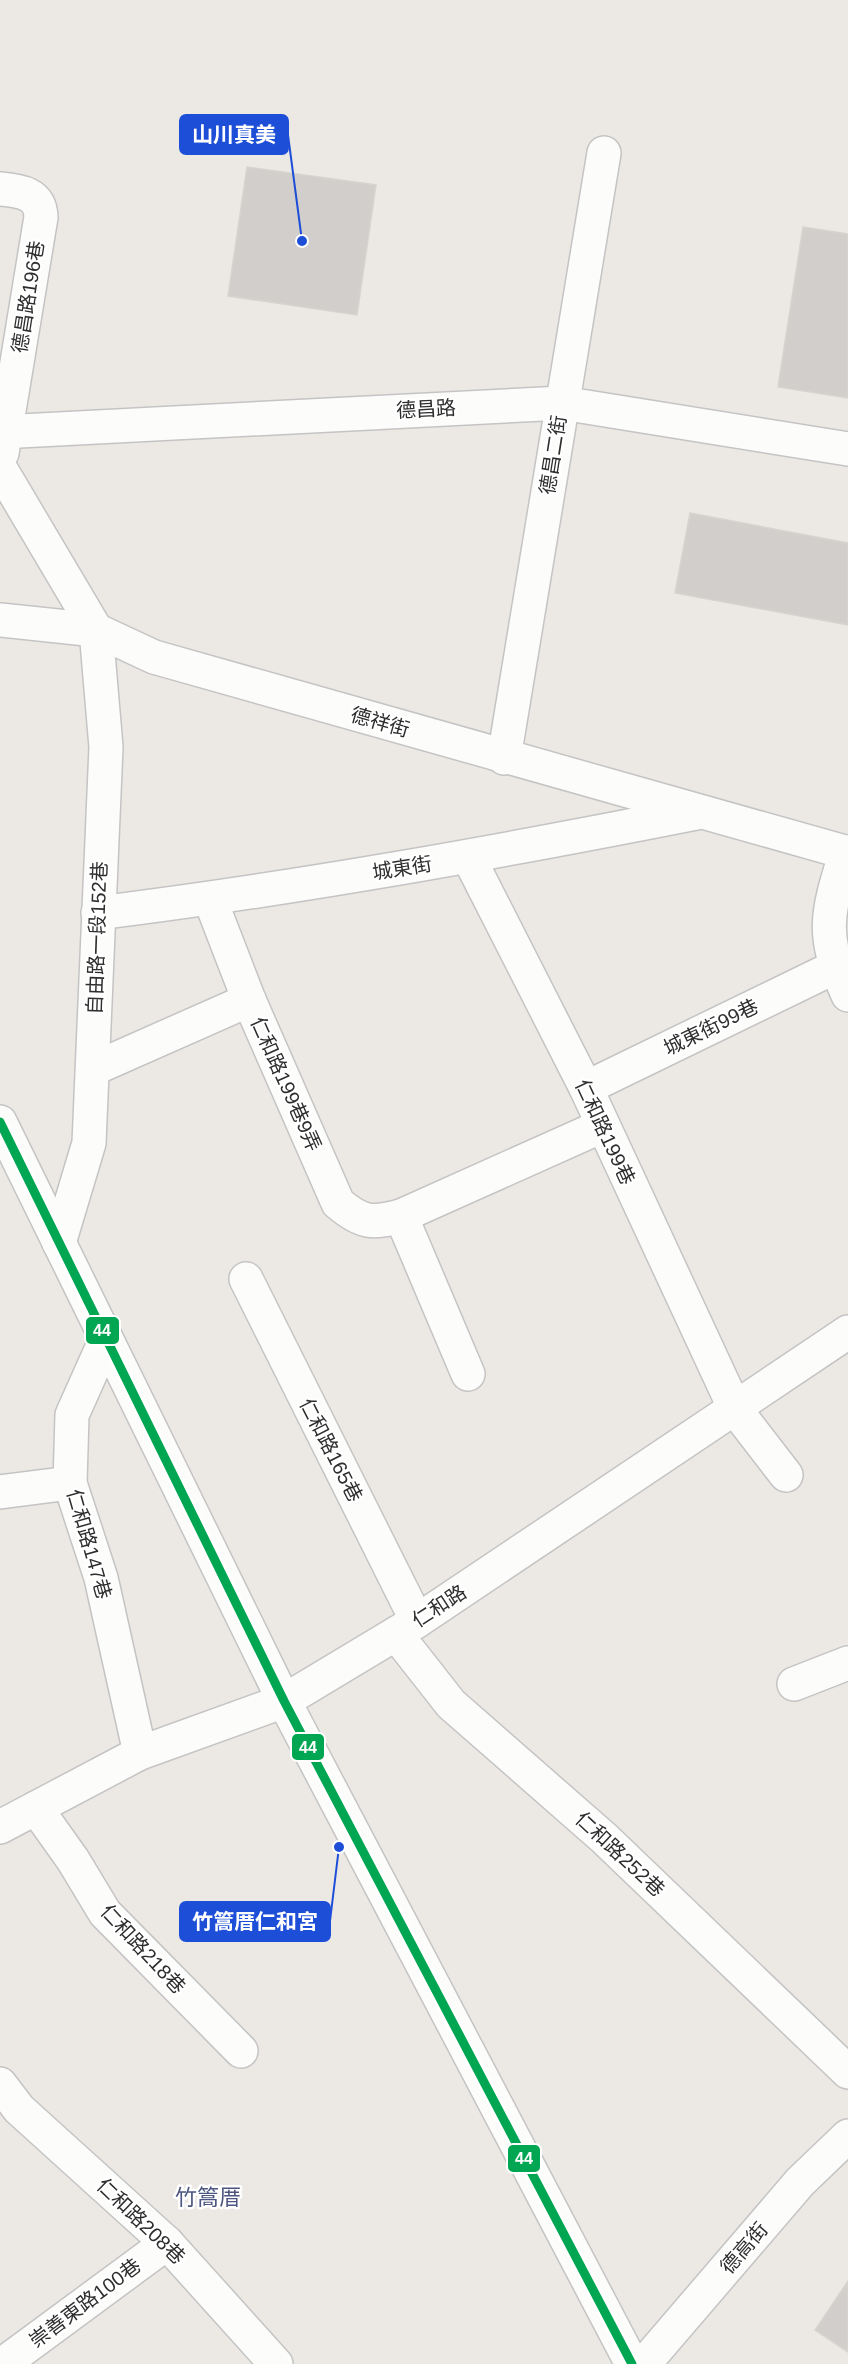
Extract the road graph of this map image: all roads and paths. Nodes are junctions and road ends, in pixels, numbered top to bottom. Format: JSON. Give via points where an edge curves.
{"nodes":[{"id":1,"x":604,"y":153,"type":"dead end"},
{"id":2,"x":0,"y":189,"type":"edge"},
{"id":3,"x":562,"y":403,"type":"junction"},
{"id":4,"x":3,"y":432,"type":"edge"},
{"id":5,"x":848,"y":449,"type":"edge"},
{"id":6,"x":0,"y":463,"type":"edge"},
{"id":7,"x":0,"y":468,"type":"edge"},
{"id":8,"x":0,"y":620,"type":"edge"},
{"id":9,"x":96,"y":630,"type":"junction"},
{"id":10,"x":504,"y":758,"type":"junction"},
{"id":11,"x":704,"y":811,"type":"junction"},
{"id":12,"x":847,"y":852,"type":"edge"},
{"id":13,"x":469,"y":858,"type":"junction"},
{"id":14,"x":210,"y":899,"type":"junction"},
{"id":15,"x":98,"y":913,"type":"junction"},
{"id":16,"x":842,"y":981,"type":"edge"},
{"id":17,"x":249,"y":1000,"type":"junction"},
{"id":18,"x":93,"y":1069,"type":"junction"},
{"id":19,"x":586,"y":1088,"type":"junction"},
{"id":20,"x":0,"y":1122,"type":"edge"},
{"id":21,"x":602,"y":1126,"type":"junction"},
{"id":22,"x":401,"y":1216,"type":"junction"},
{"id":23,"x":59,"y":1242,"type":"junction"},
{"id":24,"x":246,"y":1279,"type":"dead end"},
{"id":25,"x":848,"y":1332,"type":"edge"},
{"id":26,"x":106,"y":1339,"type":"junction"},
{"id":27,"x":468,"y":1374,"type":"dead end"},
{"id":28,"x":735,"y":1409,"type":"junction"},
{"id":29,"x":786,"y":1475,"type":"dead end"},
{"id":30,"x":70,"y":1483,"type":"junction"},
{"id":31,"x":0,"y":1492,"type":"edge"},
{"id":32,"x":406,"y":1627,"type":"junction"},
{"id":33,"x":848,"y":1663,"type":"edge"},
{"id":34,"x":794,"y":1684,"type":"dead end"},
{"id":35,"x":284,"y":1701,"type":"junction"},
{"id":36,"x":140,"y":1753,"type":"junction"},
{"id":37,"x":36,"y":1808,"type":"junction"},
{"id":38,"x":0,"y":1827,"type":"edge"},
{"id":39,"x":241,"y":2051,"type":"dead end"},
{"id":40,"x":848,"y":2072,"type":"edge"},
{"id":41,"x":0,"y":2084,"type":"edge"},
{"id":42,"x":848,"y":2136,"type":"edge"},
{"id":43,"x":167,"y":2243,"type":"junction"},
{"id":44,"x":3,"y":2364,"type":"edge"},
{"id":45,"x":276,"y":2364,"type":"edge"},
{"id":46,"x":632,"y":2364,"type":"edge"},
{"id":47,"x":644,"y":2364,"type":"edge"}],
"edges":[{"from":1,"to":3,"type":"street","name":"德昌二街"},
{"from":2,"to":4,"type":"street","name":"德昌路196巷","via":[[17,190],[36,199],[41,217]]},
{"from":3,"to":4,"type":"street","name":"德昌路"},
{"from":3,"to":5,"type":"street","name":"德昌路"},
{"from":3,"to":10,"type":"street","name":"德昌二街"},
{"from":4,"to":6,"type":"street"},
{"from":7,"to":9,"type":"street"},
{"from":8,"to":9,"type":"street","name":"德祥街"},
{"from":9,"to":10,"type":"street","name":"德祥街","via":[[154,657]]},
{"from":9,"to":15,"type":"street","name":"自由路一段152巷","via":[[106,747]]},
{"from":10,"to":11,"type":"street","name":"德祥街"},
{"from":11,"to":12,"type":"street","name":"德祥街"},
{"from":11,"to":13,"type":"street","name":"城東街"},
{"from":12,"to":16,"type":"street","via":[[827,927]]},
{"from":13,"to":14,"type":"street","name":"城東街"},
{"from":13,"to":19,"type":"street","name":"仁和路199巷"},
{"from":14,"to":15,"type":"street","name":"城東街"},
{"from":14,"to":17,"type":"street","name":"仁和路199巷9弄"},
{"from":15,"to":18,"type":"street","name":"自由路一段152巷"},
{"from":16,"to":19,"type":"street","name":"城東街99巷"},
{"from":17,"to":18,"type":"street"},
{"from":17,"to":22,"type":"street","name":"仁和路199巷9弄","via":[[338,1203],[354,1216],[376,1223]]},
{"from":18,"to":23,"type":"street","name":"自由路一段152巷","via":[[89,1143]]},
{"from":19,"to":21,"type":"street","name":"仁和路199巷"},
{"from":20,"to":23,"type":"street"},
{"from":21,"to":22,"type":"street","name":"仁和路199巷9弄"},
{"from":21,"to":28,"type":"street","name":"仁和路199巷"},
{"from":22,"to":27,"type":"street"},
{"from":23,"to":26,"type":"street"},
{"from":24,"to":32,"type":"street","name":"仁和路165巷"},
{"from":25,"to":28,"type":"street","name":"仁和路"},
{"from":26,"to":30,"type":"street","name":"仁和路147巷","via":[[72,1415]]},
{"from":26,"to":35,"type":"street"},
{"from":28,"to":29,"type":"street","name":"仁和路199巷"},
{"from":28,"to":32,"type":"street","name":"仁和路"},
{"from":30,"to":31,"type":"street"},
{"from":30,"to":36,"type":"street","name":"仁和路147巷","via":[[101,1578]]},
{"from":32,"to":35,"type":"street","name":"仁和路"},
{"from":32,"to":40,"type":"street","name":"仁和路252巷","via":[[451,1704],[604,1838]]},
{"from":33,"to":34,"type":"street"},
{"from":35,"to":36,"type":"street","name":"仁和路"},
{"from":35,"to":46,"type":"street"},
{"from":36,"to":37,"type":"street","name":"仁和路"},
{"from":37,"to":38,"type":"street","name":"仁和路"},
{"from":37,"to":39,"type":"street","name":"仁和路218巷","via":[[105,1912]]},
{"from":41,"to":43,"type":"street","name":"仁和路208巷","via":[[19,2109]]},
{"from":42,"to":47,"type":"street","name":"德高街","via":[[800,2182]]},
{"from":43,"to":44,"type":"street","name":"崇善東路100巷"},
{"from":43,"to":45,"type":"street","name":"仁和路208巷"}]}
